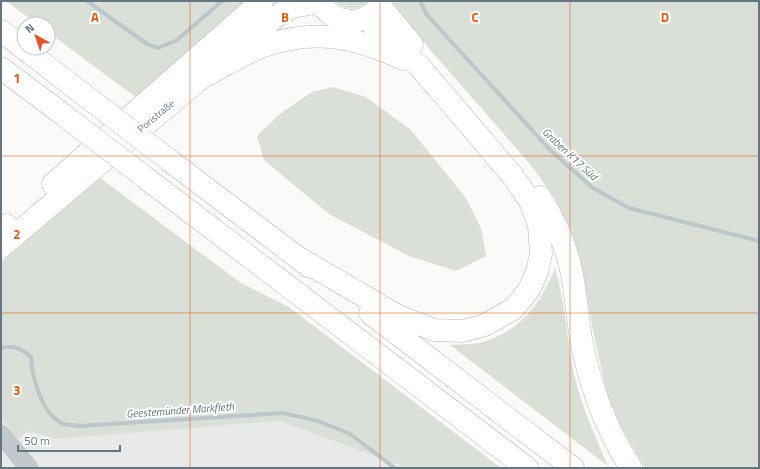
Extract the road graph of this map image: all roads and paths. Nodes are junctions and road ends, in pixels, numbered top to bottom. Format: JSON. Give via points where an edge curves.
{"nodes":[{"id":1,"x":262,"y":1,"type":"edge"},
{"id":2,"x":274,"y":1,"type":"edge"},
{"id":3,"x":319,"y":1,"type":"edge"},
{"id":4,"x":376,"y":9,"type":"edge"},
{"id":5,"x":241,"y":19,"type":"junction"},
{"id":6,"x":1,"y":32,"type":"edge"},
{"id":7,"x":420,"y":67,"type":"junction"},
{"id":8,"x":1,"y":68,"type":"edge"},
{"id":9,"x":201,"y":78,"type":"junction"},
{"id":10,"x":3,"y":227,"type":"edge"},
{"id":11,"x":1,"y":247,"type":"edge"},
{"id":12,"x":299,"y":258,"type":"junction"},
{"id":13,"x":1,"y":434,"type":"edge"},
{"id":14,"x":29,"y":468,"type":"edge"},
{"id":15,"x":527,"y":468,"type":"edge"},
{"id":16,"x":573,"y":468,"type":"edge"},
{"id":17,"x":631,"y":468,"type":"edge"}],
"edges":[{"from":1,"to":5,"type":"main road","name":"Poristraße"},
{"from":2,"to":5,"type":"main road","name":"Poristraße"},
{"from":3,"to":4,"type":"main road","name":"Poristraße","via":[[334,18],[345,21],[356,22]]},
{"from":3,"to":9,"type":"main road","name":"Poristraße","via":[[282,12]]},
{"from":4,"to":7,"type":"main road"},
{"from":4,"to":17,"type":"main road","via":[[520,171],[549,212],[571,268],[581,339],[595,395],[605,422]]},
{"from":5,"to":10,"type":"main road","name":"Poristraße"},
{"from":6,"to":12,"type":"main road","bridge":true},
{"from":7,"to":9,"type":"main road","via":[[369,45],[345,38],[304,36],[260,48]]},
{"from":7,"to":12,"type":"main road","via":[[512,175],[530,201],[539,225],[541,254],[529,290],[513,309],[485,325],[463,330],[434,330],[398,316]]},
{"from":8,"to":15,"type":"main road","bridge":true},
{"from":9,"to":11,"type":"main road","name":"Poristraße"},
{"from":12,"to":16,"type":"main road"},
{"from":13,"to":14,"type":"street"}]}
